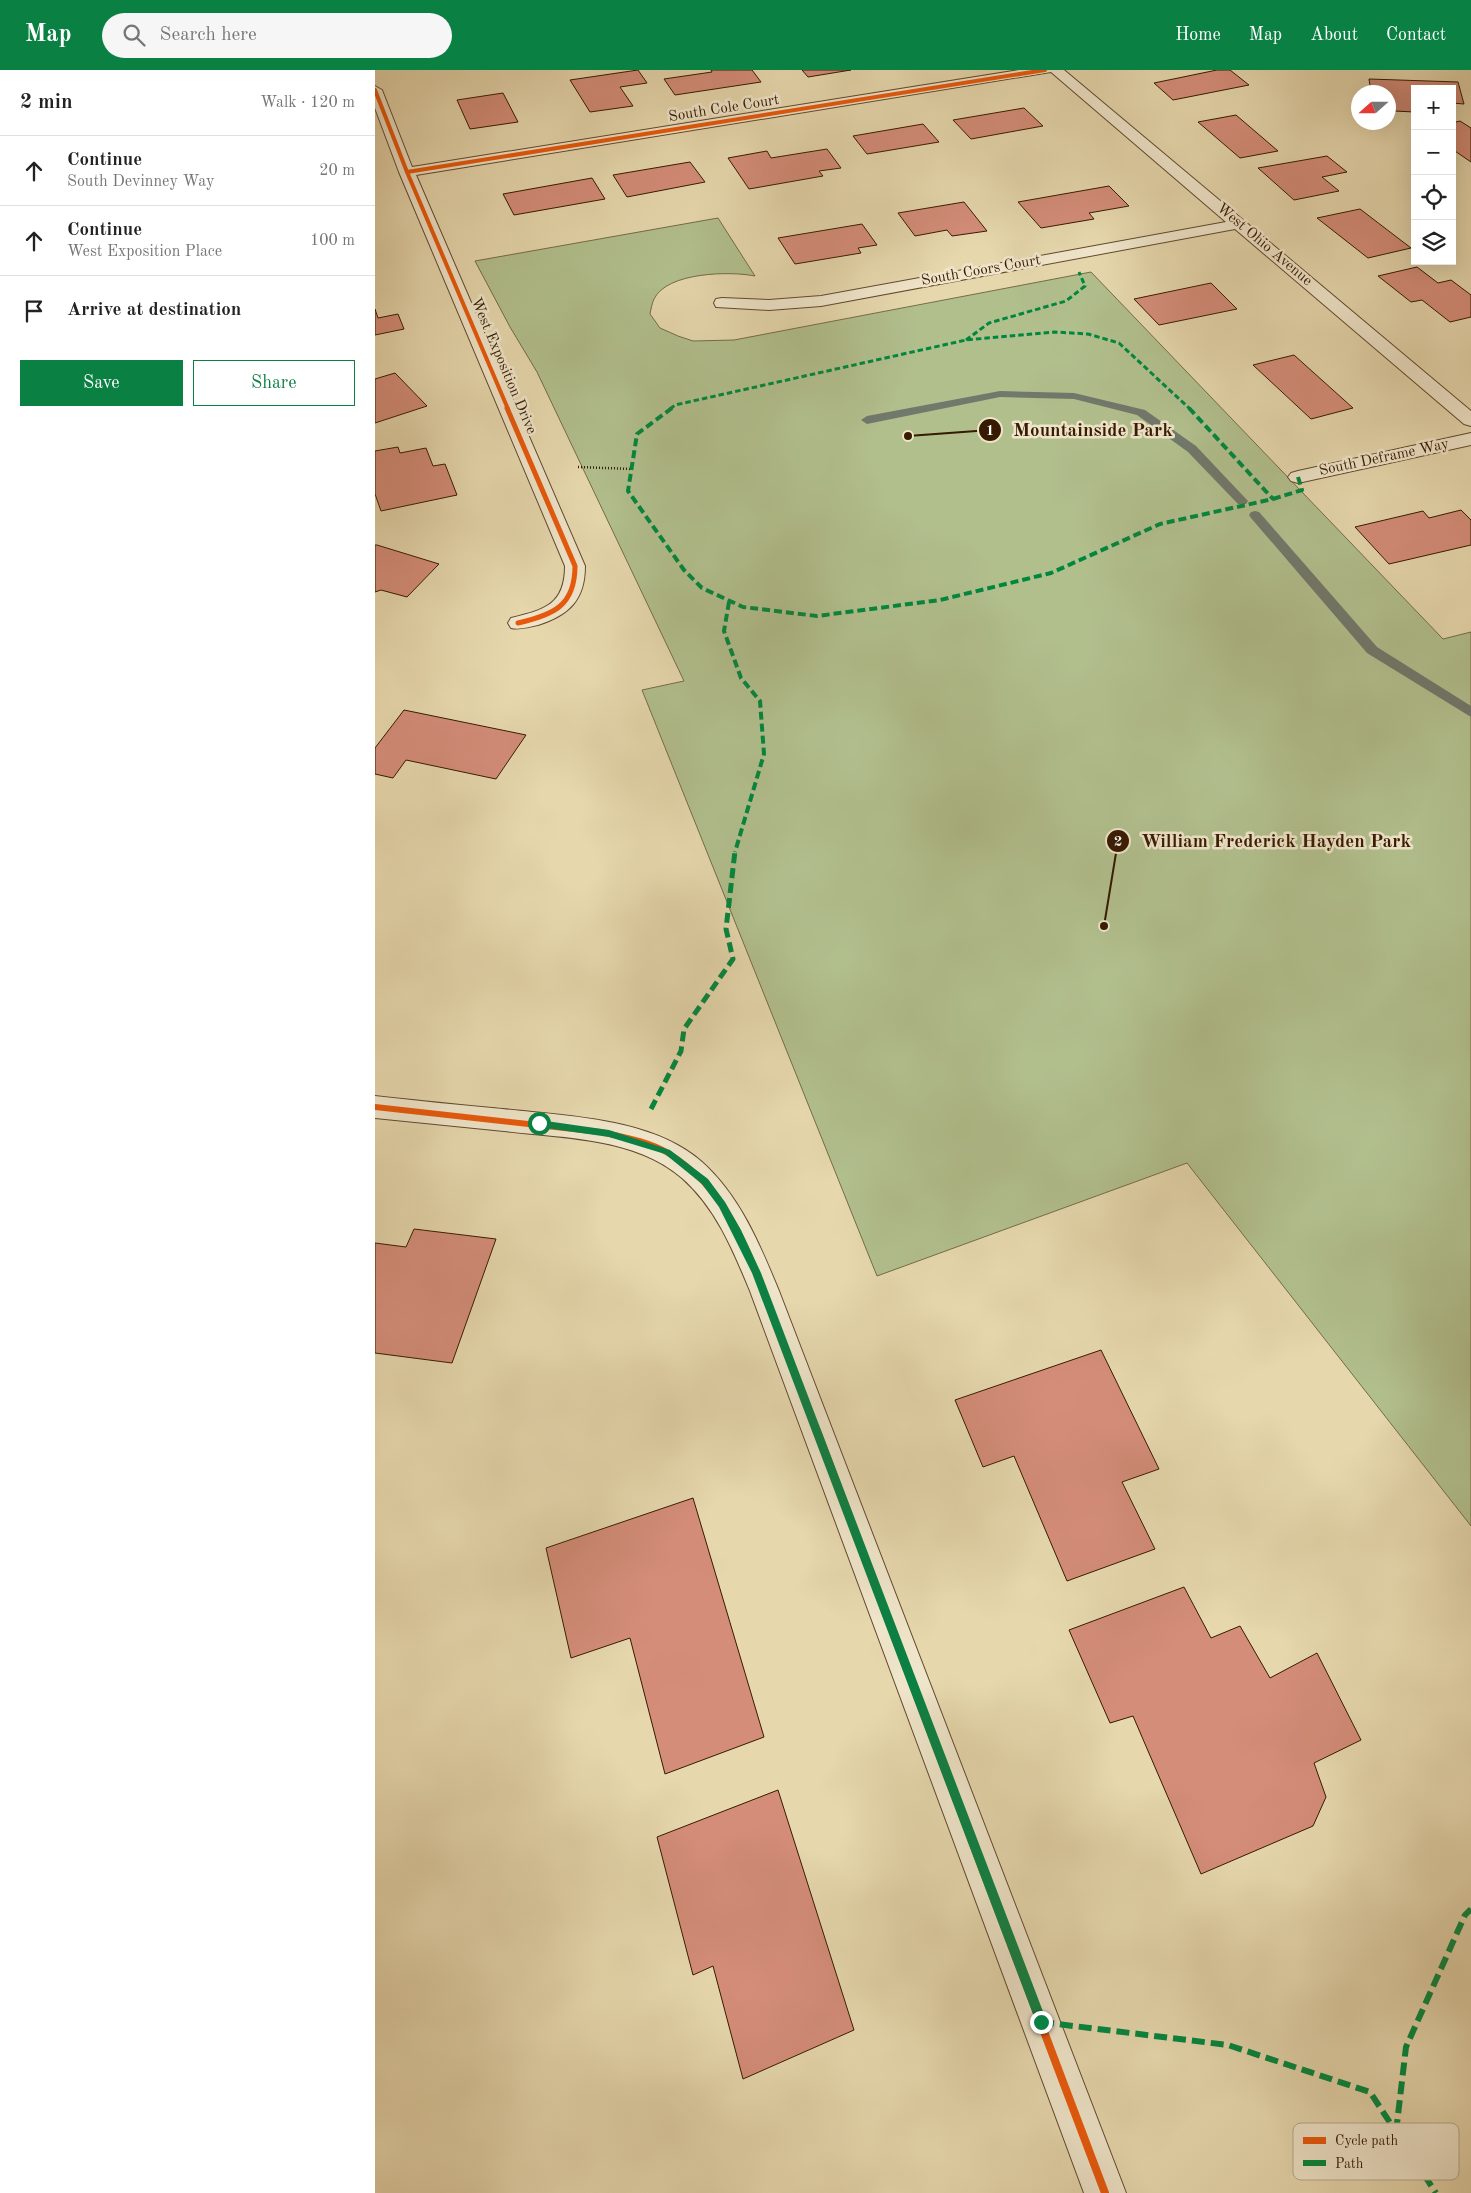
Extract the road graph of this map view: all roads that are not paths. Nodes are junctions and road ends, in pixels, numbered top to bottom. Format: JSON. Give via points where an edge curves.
{"nodes":[{"id":1,"x":1045,"y":70,"type":"edge"},
{"id":2,"x":1056,"y":70,"type":"edge"},
{"id":3,"x":375,"y":90,"type":"edge"},
{"id":4,"x":407,"y":172,"type":"junction"},
{"id":5,"x":1239,"y":224,"type":"junction"},
{"id":6,"x":722,"y":303,"type":"dead end"},
{"id":7,"x":1471,"y":420,"type":"edge"},
{"id":8,"x":1471,"y":439,"type":"edge"},
{"id":9,"x":1298,"y":477,"type":"dead end"},
{"id":10,"x":517,"y":623,"type":"dead end"},
{"id":11,"x":375,"y":1107,"type":"edge"},
{"id":12,"x":1105,"y":2193,"type":"edge"}],
"edges":[{"from":1,"to":4,"type":"street","name":"South Cole Court"},
{"from":2,"to":5,"type":"street","name":"West Ohio Avenue"},
{"from":3,"to":4,"type":"street","name":"West Exposition Drive"},
{"from":4,"to":10,"type":"street","name":"West Exposition Drive","via":[[575,566],[577,581],[569,599],[534,620]]},
{"from":5,"to":6,"type":"street","name":"South Coors Court","via":[[821,301],[769,305]]},
{"from":5,"to":7,"type":"street","name":"West Ohio Avenue"},
{"from":8,"to":9,"type":"street","name":"South Deframe Way"},
{"from":11,"to":12,"type":"street","via":[[609,1134],[667,1152],[705,1181],[730,1219],[757,1273]]}]}
